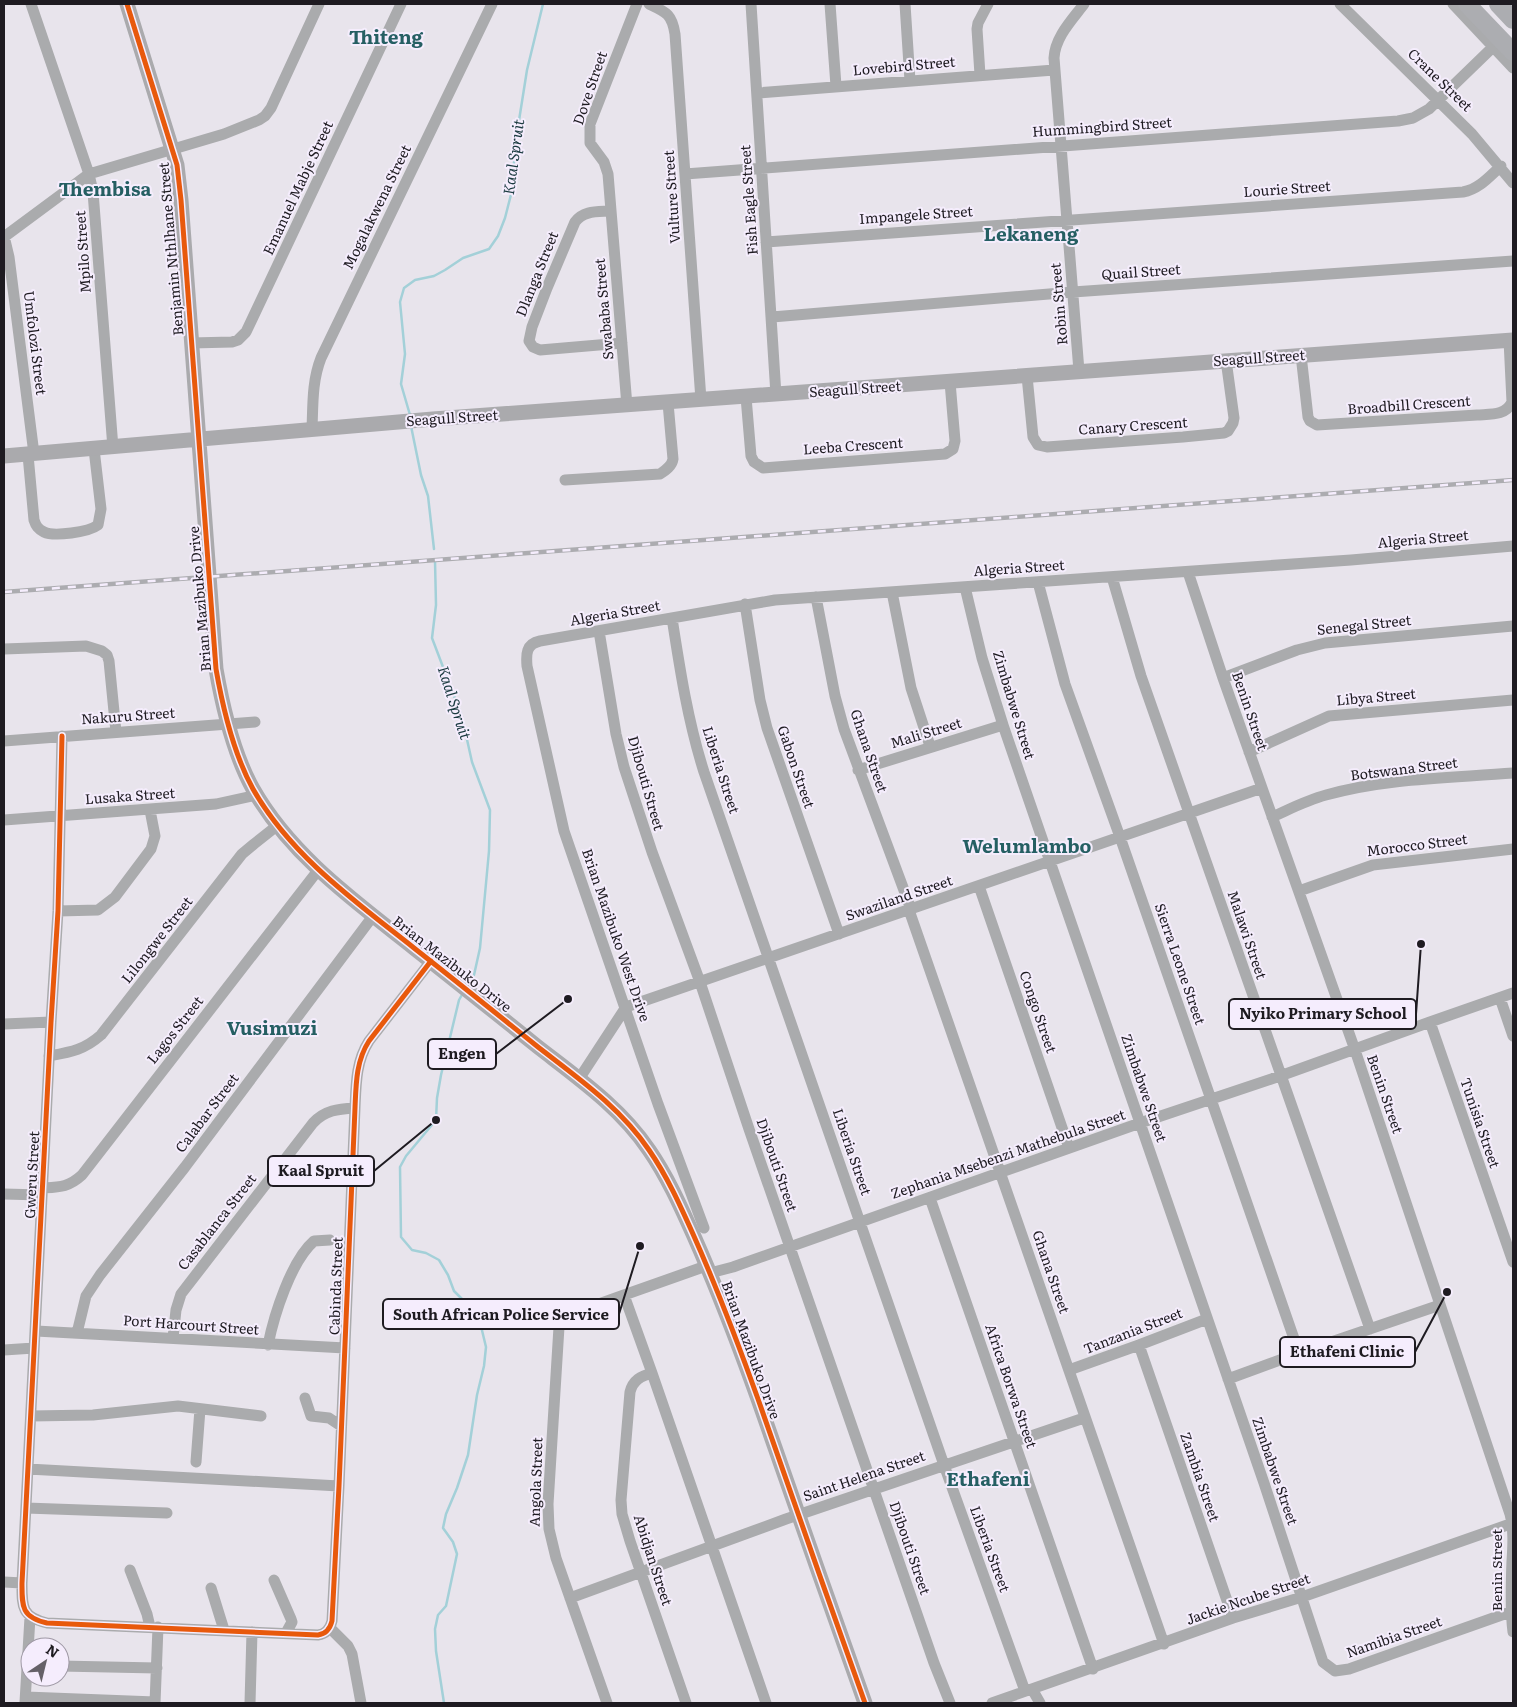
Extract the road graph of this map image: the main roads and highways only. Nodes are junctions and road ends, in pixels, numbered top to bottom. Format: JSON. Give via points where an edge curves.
{"nodes":[{"id":1,"x":1467,"y":4,"type":"edge"},
{"id":2,"x":1498,"y":4,"type":"edge"},
{"id":3,"x":1513,"y":20,"type":"edge"},
{"id":4,"x":1513,"y":52,"type":"edge"}],
"edges":[{"from":1,"to":4,"type":"main road"},
{"from":2,"to":3,"type":"main road"}]}
